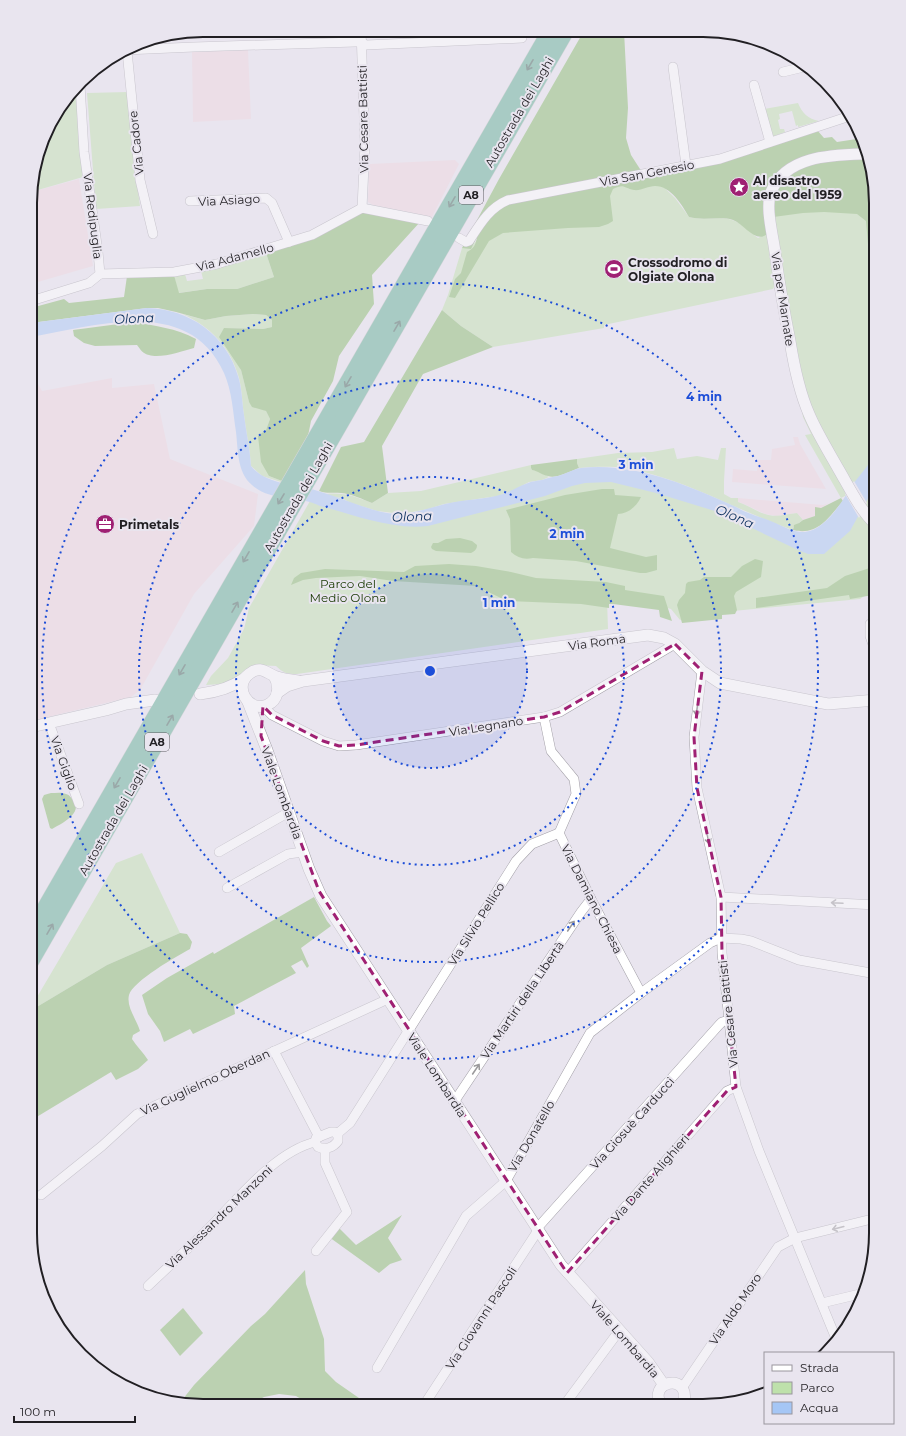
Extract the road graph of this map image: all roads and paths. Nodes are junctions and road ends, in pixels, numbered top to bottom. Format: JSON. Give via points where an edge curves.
{"nodes":[{"id":1,"x":361,"y":37,"type":"edge"},
{"id":2,"x":547,"y":37,"type":"edge"},
{"id":3,"x":562,"y":37,"type":"edge"},
{"id":4,"x":522,"y":38,"type":"dead end"},
{"id":5,"x":361,"y":42,"type":"junction"},
{"id":6,"x":139,"y":50,"type":"edge"},
{"id":7,"x":127,"y":56,"type":"edge"},
{"id":8,"x":673,"y":67,"type":"dead end"},
{"id":9,"x":800,"y":68,"type":"edge"},
{"id":10,"x":783,"y":72,"type":"dead end"},
{"id":11,"x":754,"y":85,"type":"dead end"},
{"id":12,"x":80,"y":92,"type":"edge"},
{"id":13,"x":845,"y":118,"type":"edge"},
{"id":14,"x":770,"y":142,"type":"junction"},
{"id":15,"x":861,"y":154,"type":"edge"},
{"id":16,"x":686,"y":166,"type":"junction"},
{"id":17,"x":190,"y":201,"type":"dead end"},
{"id":18,"x":362,"y":208,"type":"junction"},
{"id":19,"x":428,"y":221,"type":"dead end"},
{"id":20,"x":153,"y":234,"type":"dead end"},
{"id":21,"x":459,"y":238,"type":"dead end"},
{"id":22,"x":290,"y":242,"type":"junction"},
{"id":23,"x":100,"y":274,"type":"junction"},
{"id":24,"x":37,"y":299,"type":"edge"},
{"id":25,"x":302,"y":477,"type":"junction"},
{"id":26,"x":869,"y":519,"type":"edge"},
{"id":27,"x":675,"y":644,"type":"junction"},
{"id":28,"x":702,"y":671,"type":"junction"},
{"id":29,"x":274,"y":676,"type":"junction"},
{"id":30,"x":245,"y":678,"type":"junction"},
{"id":31,"x":302,"y":681,"type":"junction"},
{"id":32,"x":218,"y":692,"type":"junction"},
{"id":33,"x":200,"y":694,"type":"dead end"},
{"id":34,"x":271,"y":700,"type":"junction"},
{"id":35,"x":154,"y":701,"type":"dead end"},
{"id":36,"x":247,"y":701,"type":"junction"},
{"id":37,"x":869,"y":701,"type":"edge"},
{"id":38,"x":544,"y":717,"type":"junction"},
{"id":39,"x":49,"y":723,"type":"junction"},
{"id":40,"x":37,"y":726,"type":"edge"},
{"id":41,"x":261,"y":736,"type":"junction"},
{"id":42,"x":79,"y":804,"type":"dead end"},
{"id":43,"x":289,"y":812,"type":"junction"},
{"id":44,"x":559,"y":833,"type":"junction"},
{"id":45,"x":219,"y":852,"type":"dead end"},
{"id":46,"x":303,"y":852,"type":"junction"},
{"id":47,"x":227,"y":888,"type":"dead end"},
{"id":48,"x":721,"y":897,"type":"junction"},
{"id":49,"x":591,"y":899,"type":"junction"},
{"id":50,"x":869,"y":905,"type":"edge"},
{"id":51,"x":37,"y":922,"type":"edge"},
{"id":52,"x":721,"y":938,"type":"junction"},
{"id":53,"x":37,"y":951,"type":"edge"},
{"id":54,"x":869,"y":973,"type":"edge"},
{"id":55,"x":641,"y":993,"type":"junction"},
{"id":56,"x":388,"y":999,"type":"junction"},
{"id":57,"x":729,"y":1020,"type":"junction"},
{"id":58,"x":409,"y":1031,"type":"junction"},
{"id":59,"x":274,"y":1051,"type":"junction"},
{"id":60,"x":736,"y":1087,"type":"junction"},
{"id":61,"x":454,"y":1102,"type":"junction"},
{"id":62,"x":337,"y":1134,"type":"junction"},
{"id":63,"x":317,"y":1140,"type":"junction"},
{"id":64,"x":325,"y":1149,"type":"junction"},
{"id":65,"x":506,"y":1181,"type":"junction"},
{"id":66,"x":41,"y":1195,"type":"dead end"},
{"id":67,"x":869,"y":1220,"type":"edge"},
{"id":68,"x":538,"y":1230,"type":"junction"},
{"id":69,"x":795,"y":1238,"type":"junction"},
{"id":70,"x":316,"y":1251,"type":"dead end"},
{"id":71,"x":567,"y":1273,"type":"junction"},
{"id":72,"x":148,"y":1286,"type":"dead end"},
{"id":73,"x":856,"y":1295,"type":"edge"},
{"id":74,"x":822,"y":1303,"type":"junction"},
{"id":75,"x":619,"y":1331,"type":"junction"},
{"id":76,"x":834,"y":1335,"type":"edge"},
{"id":77,"x":377,"y":1368,"type":"dead end"},
{"id":78,"x":664,"y":1385,"type":"junction"},
{"id":79,"x":682,"y":1388,"type":"junction"},
{"id":80,"x":428,"y":1399,"type":"edge"},
{"id":81,"x":569,"y":1399,"type":"edge"},
{"id":82,"x":658,"y":1399,"type":"edge"},
{"id":83,"x":684,"y":1399,"type":"edge"}],
"edges":[{"from":1,"to":5,"type":"street","name":"Via Cesare Battisti"},
{"from":2,"to":25,"type":"highway","name":"Autostrada dei Laghi","number":"A8","one_way":true},
{"from":25,"to":3,"type":"highway","name":"Autostrada dei Laghi","number":"A8","one_way":true},
{"from":4,"to":5,"type":"street","via":[[366,44]]},
{"from":5,"to":6,"type":"street"},
{"from":5,"to":18,"type":"street","name":"Via Cesare Battisti","via":[[365,145]]},
{"from":7,"to":20,"type":"street","name":"Via Cadore","via":[[140,180]]},
{"from":8,"to":16,"type":"street"},
{"from":9,"to":10,"type":"street"},
{"from":11,"to":14,"type":"street"},
{"from":12,"to":23,"type":"street","name":"Via Redipuglia","via":[[84,152]]},
{"from":13,"to":14,"type":"street","name":"Via San Genesio"},
{"from":14,"to":16,"type":"street","name":"Via San Genesio","via":[[720,159]]},
{"from":15,"to":26,"type":"street","name":"Via per Marnate","via":[[817,158],[796,165],[775,185],[771,192],[769,209],[779,288],[796,374],[808,414]]},
{"from":16,"to":21,"type":"street","name":"Via San Genesio","via":[[508,200],[500,203],[482,220],[469,242]]},
{"from":17,"to":22,"type":"street","name":"Via Asiago","via":[[266,198],[272,203]]},
{"from":18,"to":19,"type":"street"},
{"from":18,"to":22,"type":"street","name":"Via Adamello","via":[[312,235]]},
{"from":22,"to":23,"type":"street","name":"Via Adamello","via":[[217,264],[174,272]]},
{"from":23,"to":24,"type":"street","name":"Via Redipuglia","via":[[89,283]]},
{"from":25,"to":51,"type":"highway","name":"Autostrada dei Laghi","number":"A8","one_way":true,"via":[[266,523]]},
{"from":53,"to":25,"type":"highway","name":"Autostrada dei Laghi","number":"A8","one_way":true,"via":[[284,521]]},
{"from":27,"to":28,"type":"street","name":"Via Roma"},
{"from":27,"to":31,"type":"street","name":"Via Roma","via":[[664,638],[638,636]]},
{"from":27,"to":38,"type":"street","name":"Via Legnano","via":[[560,712]]},
{"from":28,"to":37,"type":"street","name":"Via Roma","via":[[720,683],[828,704]]},
{"from":28,"to":48,"type":"street","name":"Via Cesare Battisti","one_way":true,"via":[[694,737],[697,788]]},
{"from":29,"to":30,"type":"street","name":"Via Roma","via":[[270,672],[258,670],[252,671]]},
{"from":29,"to":31,"type":"street","name":"Via Roma"},
{"from":29,"to":34,"type":"street","via":[[278,687]]},
{"from":30,"to":32,"type":"street"},
{"from":30,"to":36,"type":"street","via":[[242,692]]},
{"from":31,"to":34,"type":"street","name":"Via Roma","via":[[287,686]]},
{"from":32,"to":33,"type":"street"},
{"from":32,"to":36,"type":"street"},
{"from":34,"to":36,"type":"street","via":[[254,705]]},
{"from":34,"to":38,"type":"street","name":"Via Legnano","via":[[272,715],[327,743],[339,746]]},
{"from":34,"to":41,"type":"street","name":"Viale Lombardia","via":[[261,718]]},
{"from":35,"to":39,"type":"street","via":[[126,704]]},
{"from":36,"to":41,"type":"street","name":"Viale Lombardia"},
{"from":38,"to":44,"type":"street","name":"Via Damiano Chiesa","via":[[552,751],[574,779],[576,794]]},
{"from":39,"to":40,"type":"street"},
{"from":39,"to":42,"type":"street","name":"Via Giglio"},
{"from":41,"to":43,"type":"street","name":"Viale Lombardia"},
{"from":43,"to":45,"type":"street"},
{"from":43,"to":46,"type":"street","name":"Viale Lombardia"},
{"from":44,"to":49,"type":"street","name":"Via Damiano Chiesa"},
{"from":44,"to":58,"type":"street","name":"Via Silvio Pellico","via":[[532,844],[516,861]]},
{"from":46,"to":47,"type":"street","via":[[288,854]]},
{"from":46,"to":56,"type":"street","name":"Viale Lombardia","via":[[322,896]]},
{"from":50,"to":48,"type":"street","one_way":true},
{"from":48,"to":52,"type":"street","name":"Via Cesare Battisti"},
{"from":49,"to":55,"type":"street","name":"Via Damiano Chiesa"},
{"from":61,"to":49,"type":"street","name":"Via Martiri della Libertà","one_way":true},
{"from":52,"to":54,"type":"street","via":[[751,941],[799,960]]},
{"from":52,"to":55,"type":"street","name":"Via Donatello","via":[[710,943]]},
{"from":52,"to":57,"type":"street","name":"Via Cesare Battisti"},
{"from":55,"to":65,"type":"street","name":"Via Donatello","via":[[590,1034]]},
{"from":56,"to":58,"type":"street","name":"Viale Lombardia"},
{"from":56,"to":59,"type":"street","name":"Via Guglielmo Oberdan"},
{"from":57,"to":60,"type":"street","name":"Via Cesare Battisti"},
{"from":57,"to":68,"type":"street","name":"Via Giosuè Carducci","via":[[719,1025],[545,1219]]},
{"from":58,"to":61,"type":"street","name":"Viale Lombardia"},
{"from":58,"to":62,"type":"street","via":[[350,1123]]},
{"from":59,"to":63,"type":"street"},
{"from":59,"to":66,"type":"street","name":"Via Guglielmo Oberdan","via":[[137,1114]]},
{"from":60,"to":69,"type":"street","name":"Via Cesare Battisti"},
{"from":60,"to":71,"type":"street","name":"Via Dante Alighieri","via":[[727,1091]]},
{"from":61,"to":65,"type":"street","name":"Viale Lombardia"},
{"from":62,"to":63,"type":"street","name":"Via Alessandro Manzoni","via":[[332,1132]]},
{"from":62,"to":64,"type":"street","via":[[336,1144]]},
{"from":63,"to":64,"type":"street","via":[[318,1147]]},
{"from":63,"to":72,"type":"street","name":"Via Alessandro Manzoni","via":[[273,1164],[196,1242]]},
{"from":64,"to":70,"type":"street","via":[[325,1163],[347,1212]]},
{"from":65,"to":68,"type":"street","name":"Viale Lombardia"},
{"from":65,"to":77,"type":"street","name":"Via Donatello","via":[[466,1216]]},
{"from":67,"to":69,"type":"street","name":"Via Aldo Moro","one_way":true},
{"from":68,"to":71,"type":"street","name":"Viale Lombardia"},
{"from":68,"to":80,"type":"street","name":"Via Giovanni Pascoli"},
{"from":69,"to":74,"type":"street","name":"Via Cesare Battisti"},
{"from":69,"to":79,"type":"street","name":"Via Aldo Moro","via":[[776,1249]]},
{"from":71,"to":75,"type":"street","name":"Viale Lombardia"},
{"from":73,"to":74,"type":"street"},
{"from":74,"to":76,"type":"street","name":"Via Cesare Battisti"},
{"from":75,"to":78,"type":"street","name":"Viale Lombardia","via":[[648,1362]]},
{"from":75,"to":81,"type":"street"},
{"from":78,"to":79,"type":"street","name":"Viale Lombardia","via":[[672,1383]]},
{"from":78,"to":82,"type":"street","name":"Viale Lombardia","via":[[658,1393]]},
{"from":79,"to":83,"type":"street"}]}
